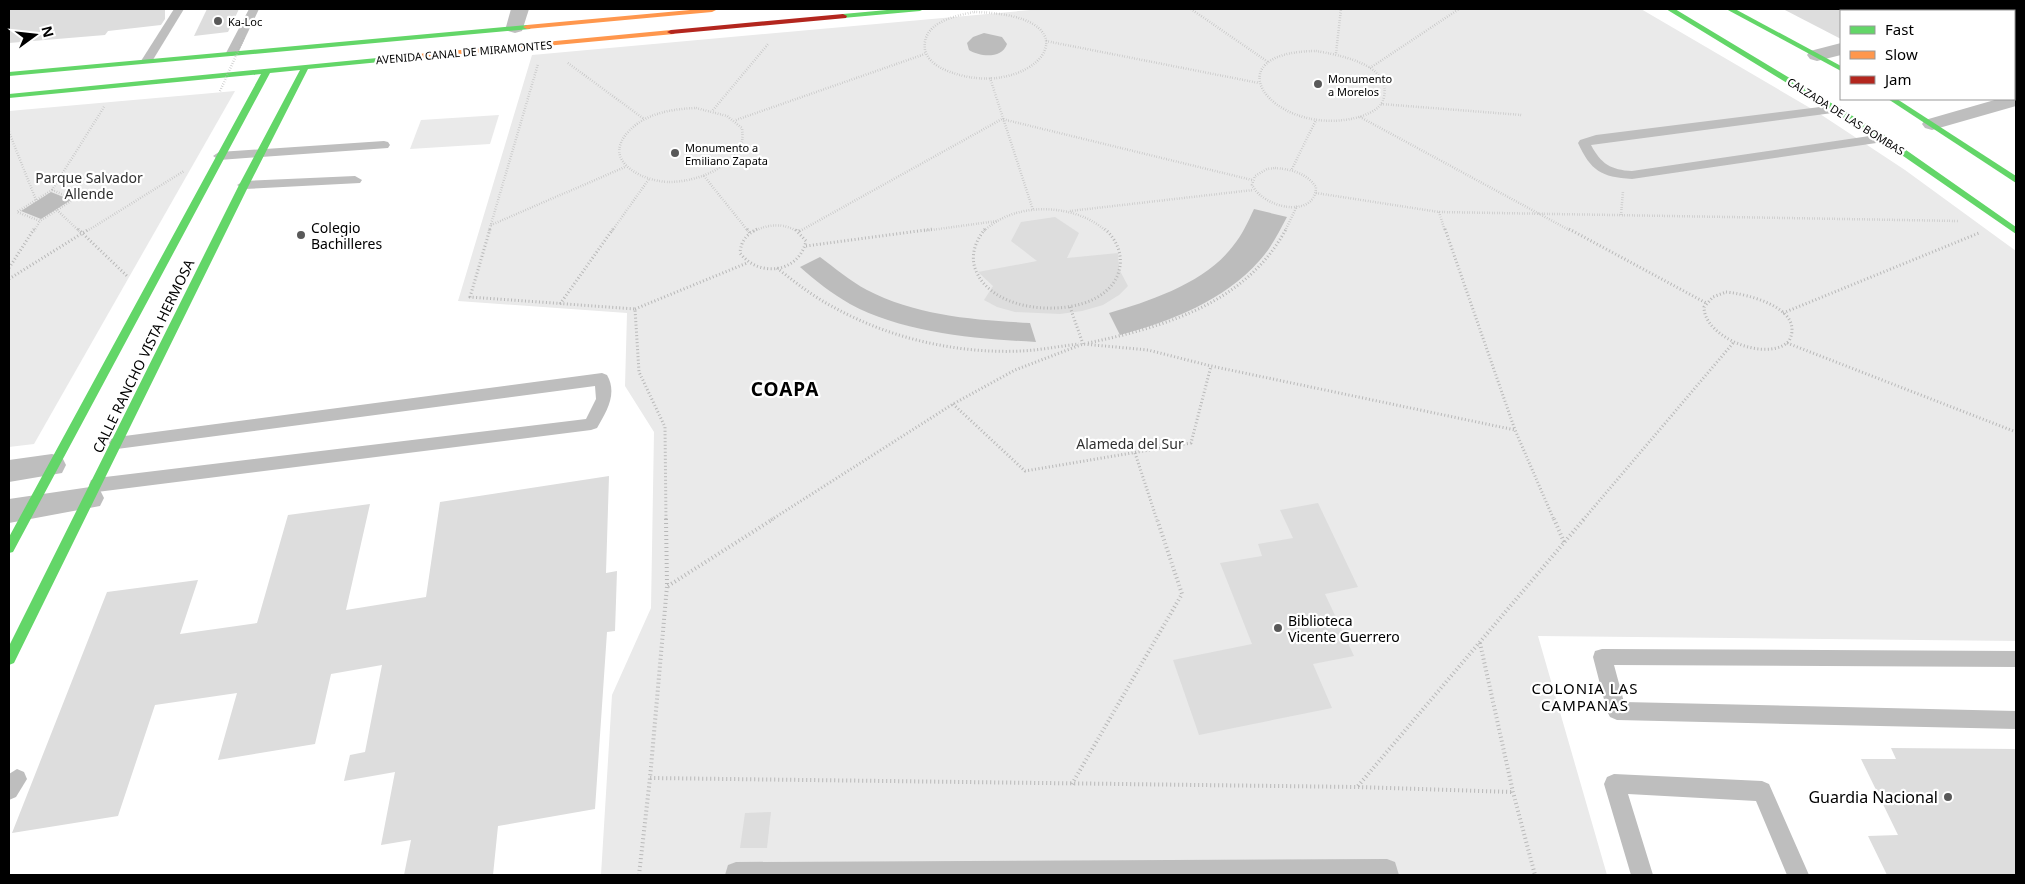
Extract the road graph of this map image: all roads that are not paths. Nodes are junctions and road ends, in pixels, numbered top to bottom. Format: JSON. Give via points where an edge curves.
{"nodes":[{"id":1,"x":179,"y":9,"type":"edge"},
{"id":2,"x":254,"y":9,"type":"edge"},
{"id":3,"x":721,"y":9,"type":"edge"},
{"id":4,"x":920,"y":9,"type":"edge"},
{"id":5,"x":1670,"y":9,"type":"edge"},
{"id":6,"x":1730,"y":9,"type":"edge"},
{"id":7,"x":518,"y":18,"type":"edge"},
{"id":8,"x":1840,"y":49,"type":"edge"},
{"id":9,"x":232,"y":53,"type":"junction"},
{"id":10,"x":1817,"y":55,"type":"junction"},
{"id":11,"x":147,"y":61,"type":"junction"},
{"id":12,"x":306,"y":66,"type":"junction"},
{"id":13,"x":1840,"y":68,"type":"edge"},
{"id":14,"x":267,"y":70,"type":"junction"},
{"id":15,"x":9,"y":74,"type":"edge"},
{"id":16,"x":9,"y":96,"type":"edge"},
{"id":17,"x":1894,"y":100,"type":"edge"},
{"id":18,"x":2016,"y":100,"type":"edge"},
{"id":19,"x":1836,"y":104,"type":"edge"},
{"id":20,"x":1932,"y":124,"type":"junction"},
{"id":21,"x":1883,"y":138,"type":"junction"},
{"id":22,"x":384,"y":145,"type":"dead end"},
{"id":23,"x":222,"y":151,"type":"junction"},
{"id":24,"x":260,"y":153,"type":"junction"},
{"id":25,"x":355,"y":180,"type":"dead end"},
{"id":26,"x":2016,"y":180,"type":"edge"},
{"id":27,"x":244,"y":185,"type":"junction"},
{"id":28,"x":2016,"y":231,"type":"edge"},
{"id":29,"x":117,"y":443,"type":"junction"},
{"id":30,"x":52,"y":465,"type":"junction"},
{"id":31,"x":9,"y":471,"type":"edge"},
{"id":32,"x":93,"y":492,"type":"junction"},
{"id":33,"x":19,"y":510,"type":"edge"},
{"id":34,"x":9,"y":548,"type":"edge"},
{"id":35,"x":11,"y":650,"type":"edge"},
{"id":36,"x":2016,"y":659,"type":"edge"},
{"id":37,"x":2016,"y":720,"type":"edge"},
{"id":38,"x":736,"y":875,"type":"edge"},
{"id":39,"x":1388,"y":875,"type":"edge"},
{"id":40,"x":1642,"y":875,"type":"edge"},
{"id":41,"x":1798,"y":875,"type":"edge"}],
"edges":[{"from":1,"to":11,"type":"lane"},
{"from":2,"to":9,"type":"lane"},
{"from":3,"to":7,"type":"main road","name":"AVENIDA CANAL DE MIRAMONTES"},
{"from":4,"to":12,"type":"main road","name":"AVENIDA CANAL DE MIRAMONTES"},
{"from":5,"to":19,"type":"main road","name":"CALZADA DE LAS BOMBAS"},
{"from":6,"to":10,"type":"main road"},
{"from":7,"to":9,"type":"main road","name":"AVENIDA CANAL DE MIRAMONTES"},
{"from":8,"to":10,"type":"street"},
{"from":9,"to":11,"type":"main road","name":"AVENIDA CANAL DE MIRAMONTES"},
{"from":10,"to":13,"type":"main road"},
{"from":11,"to":15,"type":"main road","name":"AVENIDA CANAL DE MIRAMONTES"},
{"from":12,"to":14,"type":"main road","name":"AVENIDA CANAL DE MIRAMONTES"},
{"from":12,"to":24,"type":"main road","name":"CALLE RANCHO VISTA HERMOSA"},
{"from":14,"to":16,"type":"main road","name":"AVENIDA CANAL DE MIRAMONTES"},
{"from":14,"to":23,"type":"main road","name":"CALLE RANCHO VISTA HERMOSA"},
{"from":17,"to":20,"type":"main road"},
{"from":18,"to":20,"type":"street"},
{"from":19,"to":21,"type":"main road","name":"CALZADA DE LAS BOMBAS"},
{"from":19,"to":21,"type":"lane","via":[[1584,143],[1600,169],[1632,175]]},
{"from":20,"to":26,"type":"main road"},
{"from":21,"to":28,"type":"main road","name":"CALZADA DE LAS BOMBAS"},
{"from":22,"to":24,"type":"lane"},
{"from":23,"to":24,"type":"lane"},
{"from":23,"to":30,"type":"main road","name":"CALLE RANCHO VISTA HERMOSA"},
{"from":24,"to":27,"type":"main road","name":"CALLE RANCHO VISTA HERMOSA"},
{"from":25,"to":27,"type":"lane"},
{"from":27,"to":29,"type":"main road","name":"CALLE RANCHO VISTA HERMOSA"},
{"from":29,"to":32,"type":"main road","name":"CALLE RANCHO VISTA HERMOSA"},
{"from":29,"to":32,"type":"lane","via":[[602,379],[604,399],[591,424]]},
{"from":30,"to":31,"type":"street"},
{"from":30,"to":33,"type":"main road","name":"CALLE RANCHO VISTA HERMOSA"},
{"from":32,"to":33,"type":"street"},
{"from":32,"to":35,"type":"main road","name":"CALLE RANCHO VISTA HERMOSA"},
{"from":33,"to":34,"type":"main road","name":"CALLE RANCHO VISTA HERMOSA"},
{"from":36,"to":37,"type":"lane","via":[[1602,657],[1617,711]]},
{"from":38,"to":39,"type":"lane","via":[[1377,870],[1387,870]]},
{"from":40,"to":41,"type":"lane","via":[[1614,784],[1762,791]]}]}
